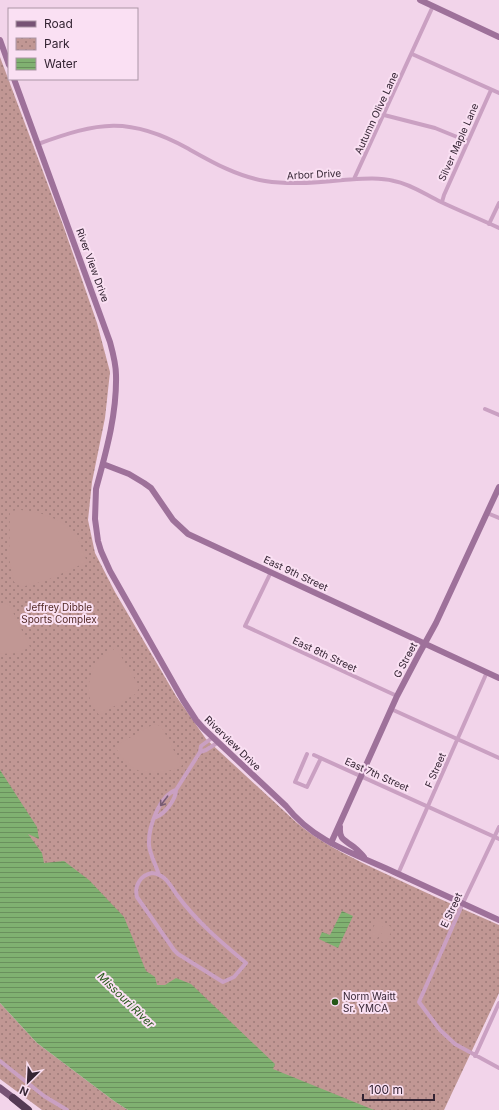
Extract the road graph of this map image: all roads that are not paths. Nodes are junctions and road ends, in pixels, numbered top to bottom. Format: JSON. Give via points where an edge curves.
{"nodes":[{"id":1,"x":420,"y":0,"type":"edge"},
{"id":2,"x":433,"y":6,"type":"junction"},
{"id":3,"x":499,"y":36,"type":"edge"},
{"id":4,"x":0,"y":40,"type":"edge"},
{"id":5,"x":412,"y":54,"type":"junction"},
{"id":6,"x":8,"y":62,"type":"edge"},
{"id":7,"x":14,"y":80,"type":"edge"},
{"id":8,"x":491,"y":90,"type":"junction"},
{"id":9,"x":499,"y":93,"type":"edge"},
{"id":10,"x":384,"y":115,"type":"junction"},
{"id":11,"x":467,"y":141,"type":"junction"},
{"id":12,"x":38,"y":144,"type":"junction"},
{"id":13,"x":354,"y":179,"type":"junction"},
{"id":14,"x":442,"y":202,"type":"junction"},
{"id":15,"x":499,"y":203,"type":"edge"},
{"id":16,"x":490,"y":224,"type":"junction"},
{"id":17,"x":499,"y":228,"type":"edge"},
{"id":18,"x":486,"y":409,"type":"dead end"},
{"id":19,"x":499,"y":415,"type":"edge"},
{"id":20,"x":103,"y":464,"type":"junction"},
{"id":21,"x":499,"y":487,"type":"edge"},
{"id":22,"x":487,"y":513,"type":"junction"},
{"id":23,"x":499,"y":518,"type":"edge"},
{"id":24,"x":271,"y":572,"type":"junction"},
{"id":25,"x":425,"y":644,"type":"junction"},
{"id":26,"x":487,"y":672,"type":"junction"},
{"id":27,"x":499,"y":678,"type":"edge"},
{"id":28,"x":397,"y":696,"type":"junction"},
{"id":29,"x":391,"y":709,"type":"junction"},
{"id":30,"x":212,"y":738,"type":"junction"},
{"id":31,"x":457,"y":739,"type":"junction"},
{"id":32,"x":218,"y":743,"type":"junction"},
{"id":33,"x":200,"y":752,"type":"junction"},
{"id":34,"x":307,"y":754,"type":"dead end"},
{"id":35,"x":314,"y":755,"type":"dead end"},
{"id":36,"x":321,"y":758,"type":"junction"},
{"id":37,"x":499,"y":758,"type":"edge"},
{"id":38,"x":361,"y":776,"type":"junction"},
{"id":39,"x":428,"y":806,"type":"junction"},
{"id":40,"x":340,"y":823,"type":"junction"},
{"id":41,"x":499,"y":827,"type":"edge"},
{"id":42,"x":497,"y":838,"type":"edge"},
{"id":43,"x":331,"y":843,"type":"junction"},
{"id":44,"x":366,"y":860,"type":"junction"},
{"id":45,"x":159,"y":874,"type":"junction"},
{"id":46,"x":398,"y":874,"type":"junction"},
{"id":47,"x":463,"y":903,"type":"junction"},
{"id":48,"x":499,"y":920,"type":"edge"},
{"id":49,"x":499,"y":1003,"type":"edge"},
{"id":50,"x":475,"y":1056,"type":"junction"},
{"id":51,"x":0,"y":1061,"type":"edge"},
{"id":52,"x":499,"y":1068,"type":"edge"},
{"id":53,"x":0,"y":1088,"type":"edge"},
{"id":54,"x":13,"y":1098,"type":"joint"},
{"id":55,"x":29,"y":1110,"type":"edge"},
{"id":56,"x":67,"y":1110,"type":"edge"}],
"edges":[{"from":1,"to":2,"type":"main road"},
{"from":2,"to":3,"type":"main road"},
{"from":2,"to":5,"type":"street","name":"Autumn Olive Lane"},
{"from":4,"to":6,"type":"main road"},
{"from":5,"to":8,"type":"street"},
{"from":5,"to":10,"type":"street","name":"Autumn Olive Lane"},
{"from":7,"to":12,"type":"main road","name":"River View Drive"},
{"from":8,"to":9,"type":"street"},
{"from":8,"to":11,"type":"street","name":"Silver Maple Lane"},
{"from":10,"to":11,"type":"street","via":[[435,128]]},
{"from":10,"to":13,"type":"street","name":"Autumn Olive Lane"},
{"from":11,"to":14,"type":"street","name":"Silver Maple Lane"},
{"from":12,"to":13,"type":"street","name":"Arbor Drive","via":[[87,128],[130,127],[159,134],[220,166],[264,181],[295,184]]},
{"from":12,"to":20,"type":"main road","name":"River View Drive","via":[[110,342],[114,360],[116,374],[113,419]]},
{"from":13,"to":14,"type":"street","name":"Arbor Drive","via":[[394,181]]},
{"from":14,"to":16,"type":"street","name":"Arbor Drive"},
{"from":15,"to":16,"type":"street"},
{"from":16,"to":17,"type":"street","name":"Arbor Drive"},
{"from":18,"to":19,"type":"street"},
{"from":20,"to":24,"type":"main road","name":"East 9th Street","via":[[144,483],[156,494],[173,520],[188,534]]},
{"from":20,"to":30,"type":"main road","name":"Riverview Drive","via":[[95,498],[95,519],[101,551],[183,700]]},
{"from":21,"to":22,"type":"main road","name":"G Street"},
{"from":22,"to":23,"type":"street"},
{"from":22,"to":25,"type":"main road","name":"G Street"},
{"from":24,"to":25,"type":"main road","name":"East 9th Street"},
{"from":24,"to":28,"type":"street","name":"East 8th Street","via":[[245,626]]},
{"from":25,"to":26,"type":"main road","name":"East 9th Street"},
{"from":25,"to":28,"type":"main road","name":"G Street"},
{"from":26,"to":27,"type":"main road","name":"East 9th Street"},
{"from":26,"to":31,"type":"street","name":"F Street"},
{"from":28,"to":29,"type":"main road","name":"G Street"},
{"from":29,"to":31,"type":"street"},
{"from":29,"to":38,"type":"main road","name":"G Street"},
{"from":30,"to":32,"type":"main road","name":"Riverview Drive"},
{"from":30,"to":33,"type":"street","via":[[201,746]]},
{"from":31,"to":37,"type":"street"},
{"from":31,"to":39,"type":"street","name":"F Street"},
{"from":32,"to":33,"type":"street"},
{"from":32,"to":43,"type":"main road","name":"Riverview Drive","via":[[308,829]]},
{"from":33,"to":45,"type":"street","via":[[176,790],[171,792],[156,812],[149,844]]},
{"from":34,"to":36,"type":"street","via":[[295,782],[307,787]]},
{"from":35,"to":36,"type":"street","name":"East 7th Street"},
{"from":36,"to":38,"type":"street","name":"East 7th Street"},
{"from":38,"to":39,"type":"street","name":"East 7th Street"},
{"from":38,"to":40,"type":"main road","name":"G Street"},
{"from":39,"to":42,"type":"street","name":"East 7th Street"},
{"from":39,"to":46,"type":"street","name":"F Street"},
{"from":40,"to":43,"type":"main road","name":"G Street"},
{"from":40,"to":44,"type":"main road","via":[[343,840]]},
{"from":41,"to":42,"type":"street","name":"E Street"},
{"from":42,"to":47,"type":"street","name":"E Street"},
{"from":43,"to":44,"type":"main road","name":"Riverview Drive"},
{"from":44,"to":46,"type":"main road","name":"Riverview Drive"},
{"from":45,"to":45,"type":"street","via":[[147,874],[141,879],[136,892],[141,904],[178,954],[223,982],[234,977],[246,963],[201,924]]},
{"from":46,"to":47,"type":"main road","name":"Riverview Drive"},
{"from":47,"to":48,"type":"main road","name":"Riverview Drive"},
{"from":47,"to":50,"type":"street","name":"E Street","via":[[419,1002],[435,1024],[455,1044]]},
{"from":49,"to":50,"type":"street"},
{"from":50,"to":52,"type":"street"},
{"from":51,"to":56,"type":"street","via":[[44,1096]]},
{"from":53,"to":54,"type":"main road"},
{"from":54,"to":55,"type":"highway"}]}
